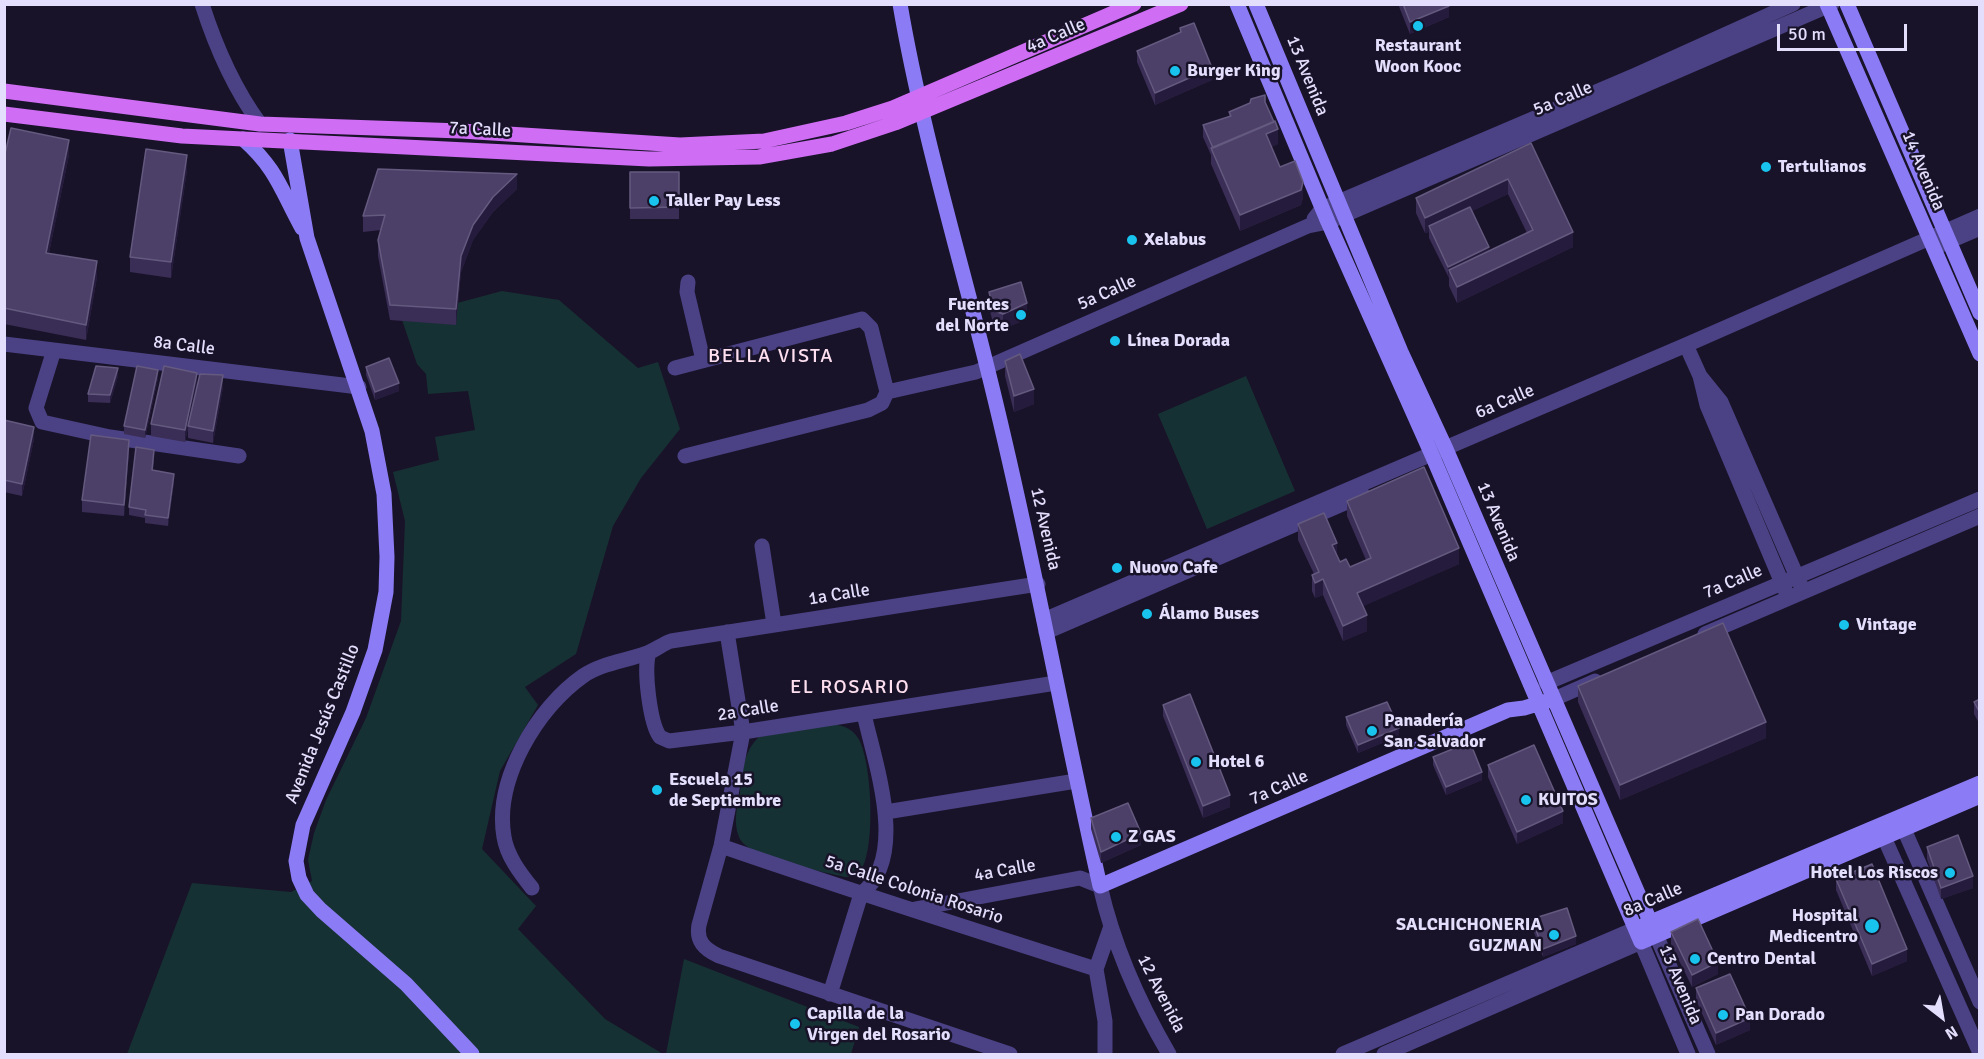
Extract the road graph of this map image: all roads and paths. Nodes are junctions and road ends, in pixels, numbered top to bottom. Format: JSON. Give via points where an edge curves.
{"nodes":[{"id":1,"x":202,"y":4,"type":"edge"},
{"id":2,"x":900,"y":4,"type":"edge"},
{"id":3,"x":1134,"y":4,"type":"edge"},
{"id":4,"x":1181,"y":4,"type":"edge"},
{"id":5,"x":1237,"y":4,"type":"edge"},
{"id":6,"x":1256,"y":4,"type":"edge"},
{"id":7,"x":1793,"y":4,"type":"edge"},
{"id":8,"x":1847,"y":4,"type":"edge"},
{"id":9,"x":1829,"y":5,"type":"edge"},
{"id":10,"x":4,"y":91,"type":"edge"},
{"id":11,"x":943,"y":97,"type":"junction"},
{"id":12,"x":4,"y":114,"type":"edge"},
{"id":13,"x":260,"y":124,"type":"junction"},
{"id":14,"x":243,"y":139,"type":"junction"},
{"id":15,"x":290,"y":140,"type":"junction"},
{"id":16,"x":1340,"y":209,"type":"junction"},
{"id":17,"x":1325,"y":215,"type":"junction"},
{"id":18,"x":1980,"y":216,"type":"edge"},
{"id":19,"x":1980,"y":228,"type":"edge"},
{"id":20,"x":307,"y":238,"type":"junction"},
{"id":21,"x":1939,"y":240,"type":"junction"},
{"id":22,"x":688,"y":282,"type":"dead end"},
{"id":23,"x":1980,"y":314,"type":"edge"},
{"id":24,"x":4,"y":344,"type":"edge"},
{"id":25,"x":54,"y":350,"type":"junction"},
{"id":26,"x":1688,"y":350,"type":"junction"},
{"id":27,"x":1980,"y":354,"type":"edge"},
{"id":28,"x":703,"y":360,"type":"junction"},
{"id":29,"x":987,"y":367,"type":"junction"},
{"id":30,"x":675,"y":368,"type":"dead end"},
{"id":31,"x":1700,"y":376,"type":"junction"},
{"id":32,"x":359,"y":387,"type":"junction"},
{"id":33,"x":887,"y":392,"type":"junction"},
{"id":34,"x":239,"y":456,"type":"dead end"},
{"id":35,"x":685,"y":456,"type":"dead end"},
{"id":36,"x":1441,"y":456,"type":"junction"},
{"id":37,"x":1980,"y":499,"type":"edge"},
{"id":38,"x":1980,"y":516,"type":"edge"},
{"id":39,"x":762,"y":546,"type":"dead end"},
{"id":40,"x":1797,"y":576,"type":"junction"},
{"id":41,"x":1782,"y":583,"type":"junction"},
{"id":42,"x":1038,"y":584,"type":"junction"},
{"id":43,"x":1804,"y":592,"type":"junction"},
{"id":44,"x":1788,"y":598,"type":"junction"},
{"id":45,"x":774,"y":624,"type":"junction"},
{"id":46,"x":1045,"y":626,"type":"junction"},
{"id":47,"x":727,"y":632,"type":"junction"},
{"id":48,"x":1695,"y":638,"type":"edge"},
{"id":49,"x":650,"y":653,"type":"junction"},
{"id":50,"x":1608,"y":675,"type":"edge"},
{"id":51,"x":1056,"y":683,"type":"junction"},
{"id":52,"x":1540,"y":685,"type":"junction"},
{"id":53,"x":1547,"y":702,"type":"junction"},
{"id":54,"x":1508,"y":710,"type":"junction"},
{"id":55,"x":864,"y":714,"type":"junction"},
{"id":56,"x":743,"y":732,"type":"junction"},
{"id":57,"x":1076,"y":781,"type":"junction"},
{"id":58,"x":1980,"y":783,"type":"edge"},
{"id":59,"x":1980,"y":796,"type":"edge"},
{"id":60,"x":886,"y":812,"type":"junction"},
{"id":61,"x":1901,"y":823,"type":"junction"},
{"id":62,"x":1881,"y":832,"type":"junction"},
{"id":63,"x":721,"y":846,"type":"junction"},
{"id":64,"x":1100,"y":886,"type":"junction"},
{"id":65,"x":532,"y":888,"type":"dead end"},
{"id":66,"x":861,"y":894,"type":"junction"},
{"id":67,"x":915,"y":909,"type":"junction"},
{"id":68,"x":1653,"y":928,"type":"junction"},
{"id":69,"x":1110,"y":929,"type":"junction"},
{"id":70,"x":1638,"y":935,"type":"junction"},
{"id":71,"x":1096,"y":969,"type":"junction"},
{"id":72,"x":831,"y":994,"type":"junction"},
{"id":73,"x":1980,"y":1002,"type":"edge"},
{"id":74,"x":1980,"y":1053,"type":"edge"},
{"id":75,"x":472,"y":1054,"type":"edge"},
{"id":76,"x":1010,"y":1054,"type":"edge"},
{"id":77,"x":1105,"y":1054,"type":"edge"},
{"id":78,"x":1169,"y":1054,"type":"edge"},
{"id":79,"x":1343,"y":1054,"type":"edge"},
{"id":80,"x":1384,"y":1054,"type":"edge"},
{"id":81,"x":1688,"y":1054,"type":"edge"},
{"id":82,"x":1708,"y":1054,"type":"edge"}],
"edges":[{"from":1,"to":13,"type":"street","via":[[234,84]]},
{"from":2,"to":29,"type":"street","name":"12 Avenida","via":[[924,129]]},
{"from":3,"to":11,"type":"main road","name":"4a Calle"},
{"from":4,"to":11,"type":"main road","name":"4a Calle"},
{"from":5,"to":17,"type":"street","name":"13 Avenida"},
{"from":6,"to":16,"type":"street","name":"13 Avenida"},
{"from":7,"to":16,"type":"street","name":"5a Calle"},
{"from":8,"to":21,"type":"street","name":"14 Avenida"},
{"from":9,"to":16,"type":"street","name":"5a Calle"},
{"from":9,"to":21,"type":"street","name":"14 Avenida"},
{"from":10,"to":13,"type":"main road","name":"7a Calle"},
{"from":11,"to":13,"type":"main road","name":"7a Calle","via":[[764,141],[721,144]]},
{"from":11,"to":15,"type":"main road","name":"7a Calle","via":[[832,144],[749,157],[649,159]]},
{"from":12,"to":14,"type":"main road","name":"7a Calle","via":[[171,135]]},
{"from":14,"to":15,"type":"main road","name":"7a Calle"},
{"from":14,"to":20,"type":"street","name":"Avenida Jesús Castillo","via":[[273,170]]},
{"from":15,"to":20,"type":"street","name":"Avenida Jesús Castillo"},
{"from":16,"to":17,"type":"street","name":"5a Calle"},
{"from":16,"to":36,"type":"street","name":"13 Avenida"},
{"from":17,"to":29,"type":"street","name":"5a Calle","via":[[1308,226]]},
{"from":17,"to":36,"type":"street","name":"13 Avenida"},
{"from":18,"to":21,"type":"street","name":"6a Calle"},
{"from":19,"to":21,"type":"street","name":"6a Calle"},
{"from":20,"to":32,"type":"street","name":"Avenida Jesús Castillo"},
{"from":21,"to":23,"type":"street","name":"14 Avenida"},
{"from":21,"to":26,"type":"street","name":"6a Calle"},
{"from":21,"to":27,"type":"street","name":"14 Avenida"},
{"from":22,"to":28,"type":"street"},
{"from":24,"to":25,"type":"street","name":"8a Calle"},
{"from":25,"to":32,"type":"street","name":"8a Calle"},
{"from":25,"to":34,"type":"street","via":[[36,408],[42,422],[110,437]]},
{"from":26,"to":31,"type":"street"},
{"from":26,"to":36,"type":"street","name":"6a Calle"},
{"from":28,"to":30,"type":"street"},
{"from":28,"to":33,"type":"street","via":[[862,319],[871,328]]},
{"from":29,"to":33,"type":"street","name":"5a Calle"},
{"from":29,"to":42,"type":"street","name":"12 Avenida"},
{"from":31,"to":40,"type":"street","via":[[1721,402]]},
{"from":31,"to":41,"type":"street","via":[[1707,405]]},
{"from":32,"to":75,"type":"street","name":"Avenida Jesús Castillo","via":[[384,494],[386,592],[366,680],[303,825],[296,861],[307,895],[393,971]]},
{"from":33,"to":35,"type":"street","via":[[882,403],[868,410]]},
{"from":36,"to":46,"type":"street","name":"6a Calle"},
{"from":36,"to":52,"type":"street","name":"13 Avenida"},
{"from":37,"to":40,"type":"street","name":"7a Calle"},
{"from":38,"to":43,"type":"street","name":"7a Calle"},
{"from":39,"to":45,"type":"street"},
{"from":40,"to":41,"type":"street","name":"7a Calle"},
{"from":40,"to":43,"type":"street"},
{"from":41,"to":44,"type":"street"},
{"from":41,"to":52,"type":"street","name":"7a Calle"},
{"from":42,"to":45,"type":"street","name":"1a Calle"},
{"from":42,"to":46,"type":"street","name":"12 Avenida"},
{"from":43,"to":44,"type":"street","name":"7a Calle"},
{"from":44,"to":48,"type":"street","name":"7a Calle"},
{"from":45,"to":47,"type":"street","name":"1a Calle"},
{"from":46,"to":51,"type":"street","name":"12 Avenida"},
{"from":47,"to":49,"type":"street","name":"1a Calle","via":[[671,641]]},
{"from":47,"to":56,"type":"street"},
{"from":49,"to":56,"type":"street","name":"2a Calle","via":[[645,666],[654,725],[660,737],[680,741]]},
{"from":49,"to":65,"type":"street","name":"1a Calle","via":[[599,667],[570,685],[542,714],[522,750],[508,780],[501,809],[504,839],[515,866]]},
{"from":50,"to":53,"type":"street","name":"7a Calle"},
{"from":51,"to":55,"type":"street","name":"2a Calle"},
{"from":51,"to":57,"type":"street","name":"12 Avenida"},
{"from":52,"to":53,"type":"street","name":"13 Avenida"},
{"from":52,"to":54,"type":"street","name":"7a Calle","via":[[1519,697]]},
{"from":53,"to":54,"type":"street","name":"7a Calle"},
{"from":53,"to":68,"type":"street","name":"13 Avenida"},
{"from":53,"to":70,"type":"street","name":"13 Avenida"},
{"from":54,"to":64,"type":"street","name":"7a Calle"},
{"from":55,"to":56,"type":"street","name":"2a Calle"},
{"from":55,"to":60,"type":"street"},
{"from":56,"to":63,"type":"street"},
{"from":57,"to":60,"type":"street"},
{"from":57,"to":64,"type":"street","name":"12 Avenida"},
{"from":58,"to":61,"type":"street","name":"8a Calle"},
{"from":59,"to":61,"type":"street","name":"8a Calle"},
{"from":60,"to":66,"type":"street","via":[[882,866],[872,885]]},
{"from":61,"to":62,"type":"street","name":"8a Calle"},
{"from":61,"to":73,"type":"street"},
{"from":62,"to":68,"type":"street","name":"8a Calle"},
{"from":62,"to":74,"type":"street"},
{"from":63,"to":66,"type":"street","name":"5a Calle Colonia Rosario"},
{"from":63,"to":72,"type":"street","via":[[699,925],[699,939],[719,956]]},
{"from":64,"to":67,"type":"street","name":"4a Calle","via":[[1080,878]]},
{"from":64,"to":69,"type":"street","name":"12 Avenida"},
{"from":66,"to":67,"type":"street","name":"5a Calle Colonia Rosario"},
{"from":66,"to":72,"type":"street"},
{"from":67,"to":71,"type":"street","name":"5a Calle Colonia Rosario"},
{"from":68,"to":70,"type":"street","name":"8a Calle"},
{"from":68,"to":82,"type":"street","name":"13 Avenida"},
{"from":69,"to":71,"type":"street"},
{"from":69,"to":78,"type":"street","name":"12 Avenida","via":[[1136,995]]},
{"from":70,"to":79,"type":"street","name":"8a Calle"},
{"from":70,"to":80,"type":"street","name":"8a Calle"},
{"from":70,"to":81,"type":"street","name":"13 Avenida"},
{"from":71,"to":77,"type":"street","via":[[1105,1021]]},
{"from":72,"to":76,"type":"street"}]}
